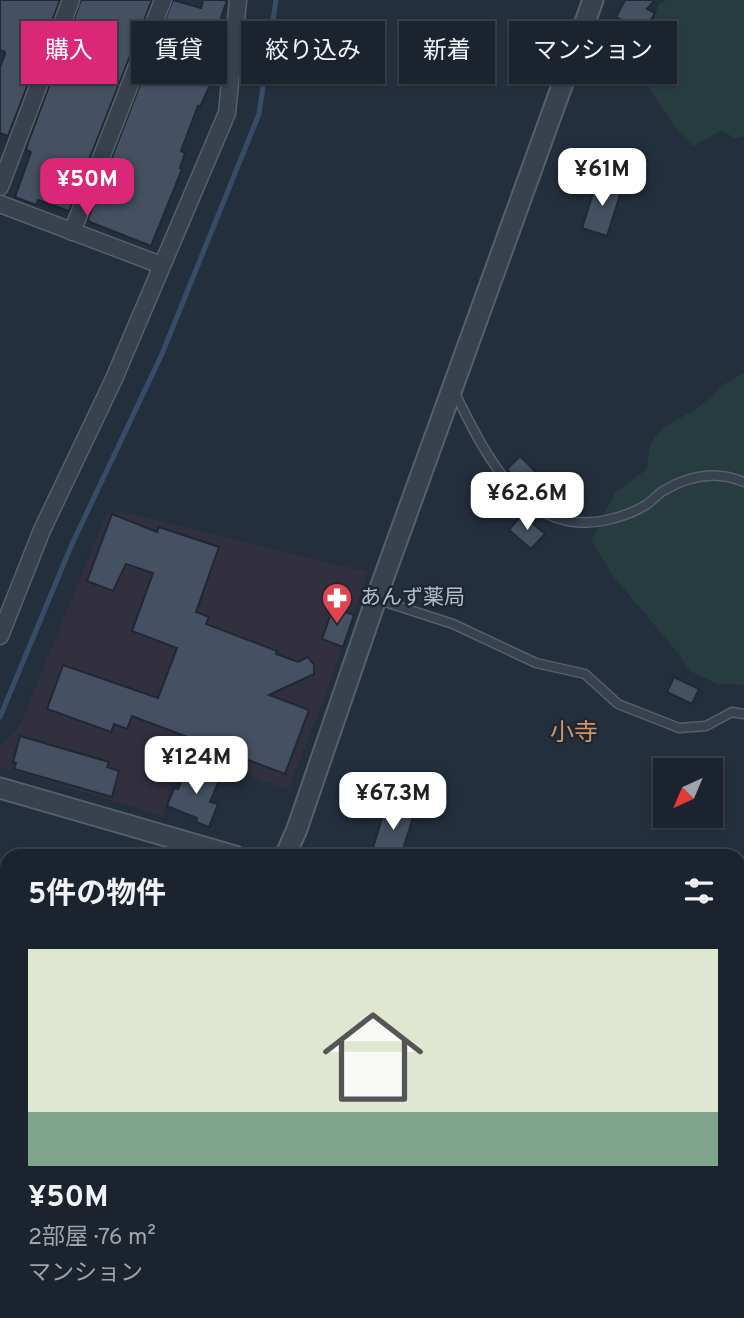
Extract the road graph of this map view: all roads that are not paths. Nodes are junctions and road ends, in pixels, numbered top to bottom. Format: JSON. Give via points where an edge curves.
{"nodes":[{"id":1,"x":71,"y":0,"type":"edge"},
{"id":2,"x":163,"y":0,"type":"edge"},
{"id":3,"x":238,"y":0,"type":"edge"},
{"id":4,"x":588,"y":1,"type":"edge"},
{"id":5,"x":0,"y":187,"type":"edge"},
{"id":6,"x":0,"y":204,"type":"edge"},
{"id":7,"x":72,"y":232,"type":"junction"},
{"id":8,"x":161,"y":265,"type":"junction"},
{"id":9,"x":453,"y":388,"type":"junction"},
{"id":10,"x":744,"y":482,"type":"edge"},
{"id":11,"x":376,"y":599,"type":"junction"},
{"id":12,"x":0,"y":636,"type":"edge"},
{"id":13,"x":744,"y":714,"type":"edge"},
{"id":14,"x":0,"y":788,"type":"edge"},
{"id":15,"x":211,"y":849,"type":"edge"},
{"id":16,"x":288,"y":849,"type":"edge"}],
"edges":[{"from":1,"to":5,"type":"street"},
{"from":2,"to":7,"type":"street"},
{"from":3,"to":8,"type":"street","via":[[227,113]]},
{"from":4,"to":9,"type":"street"},
{"from":6,"to":7,"type":"street"},
{"from":7,"to":8,"type":"street"},
{"from":8,"to":12,"type":"street","via":[[114,381],[42,530]]},
{"from":9,"to":10,"type":"lane","via":[[509,486],[532,506],[559,519],[590,524],[618,517],[686,480],[709,474]]},
{"from":9,"to":11,"type":"street"},
{"from":11,"to":13,"type":"lane","via":[[453,624],[537,663],[584,674],[618,704],[678,727],[706,726],[732,712]]},
{"from":11,"to":16,"type":"street"},
{"from":14,"to":15,"type":"street"}]}
